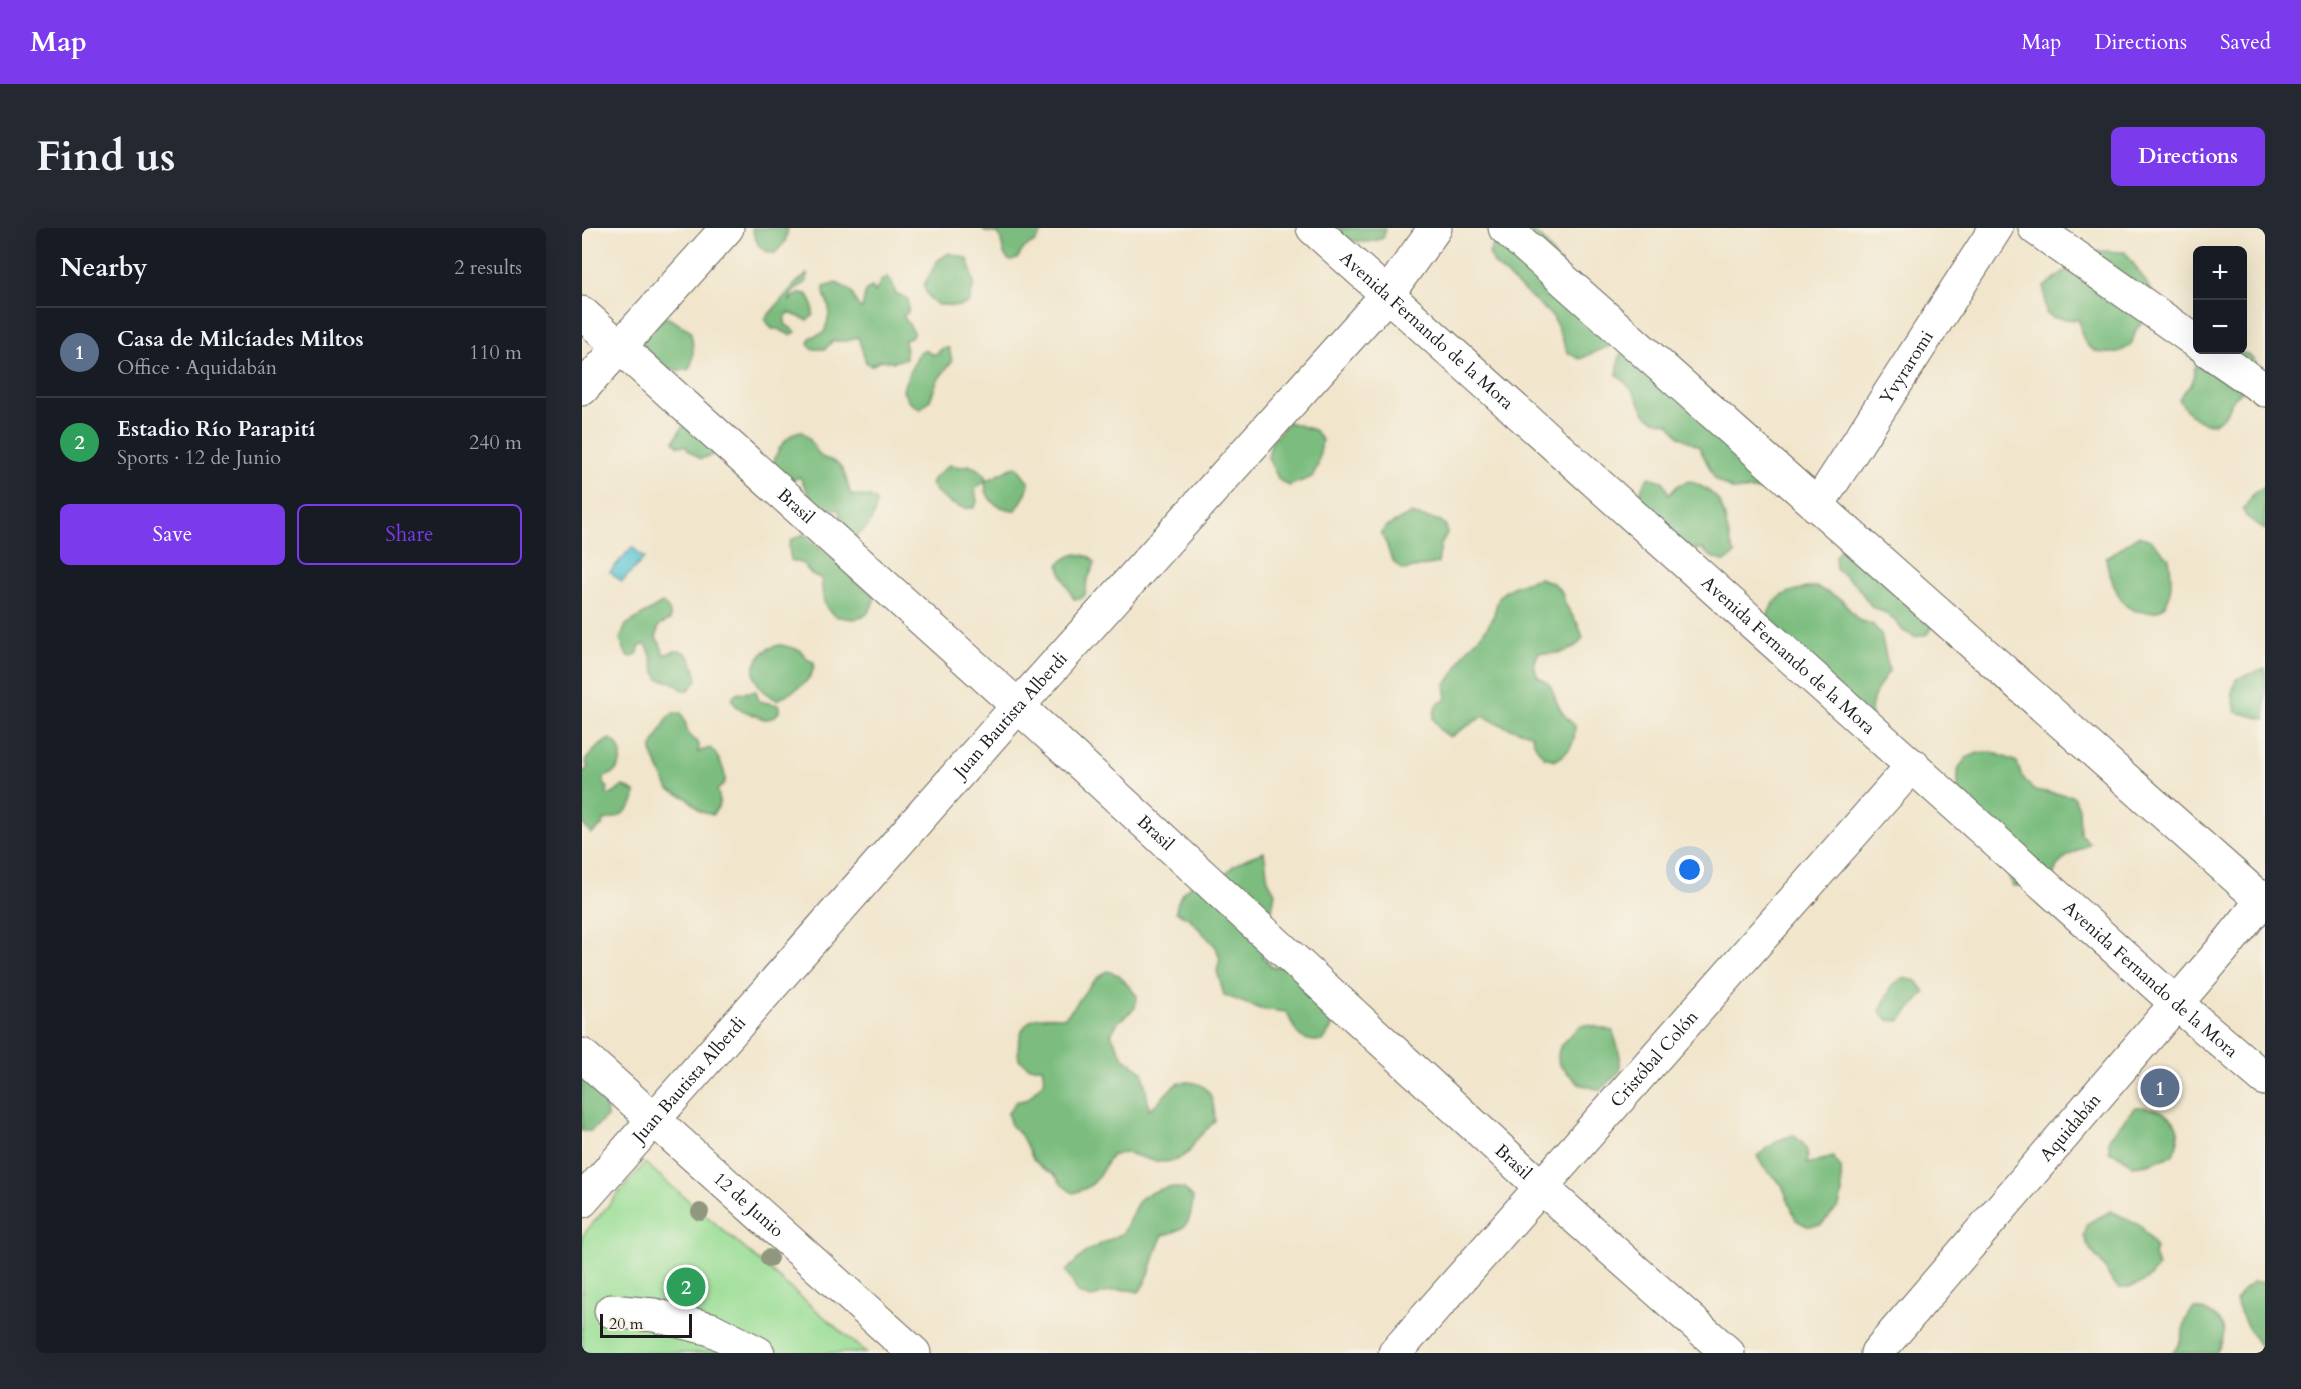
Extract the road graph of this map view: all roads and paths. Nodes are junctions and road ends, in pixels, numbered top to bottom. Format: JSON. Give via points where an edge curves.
{"nodes":[{"id":1,"x":727,"y":228,"type":"edge"},
{"id":2,"x":1313,"y":228,"type":"edge"},
{"id":3,"x":1435,"y":228,"type":"edge"},
{"id":4,"x":1505,"y":228,"type":"edge"},
{"id":5,"x":1996,"y":228,"type":"edge"},
{"id":6,"x":2035,"y":228,"type":"edge"},
{"id":7,"x":1387,"y":295,"type":"junction"},
{"id":8,"x":582,"y":313,"type":"edge"},
{"id":9,"x":2193,"y":339,"type":"edge"},
{"id":10,"x":619,"y":347,"type":"junction"},
{"id":11,"x":2213,"y":354,"type":"edge"},
{"id":12,"x":582,"y":389,"type":"edge"},
{"id":13,"x":2265,"y":390,"type":"edge"},
{"id":14,"x":1817,"y":506,"type":"junction"},
{"id":15,"x":1018,"y":706,"type":"junction"},
{"id":16,"x":1913,"y":765,"type":"junction"},
{"id":17,"x":2264,"y":900,"type":"edge"},
{"id":18,"x":2176,"y":1003,"type":"junction"},
{"id":19,"x":582,"y":1056,"type":"edge"},
{"id":20,"x":2265,"y":1079,"type":"edge"},
{"id":21,"x":654,"y":1120,"type":"junction"},
{"id":22,"x":1540,"y":1186,"type":"junction"},
{"id":23,"x":582,"y":1201,"type":"edge"},
{"id":24,"x":611,"y":1311,"type":"dead end"},
{"id":25,"x":758,"y":1353,"type":"edge"},
{"id":26,"x":914,"y":1353,"type":"edge"},
{"id":27,"x":1395,"y":1353,"type":"edge"},
{"id":28,"x":1728,"y":1353,"type":"edge"},
{"id":29,"x":1877,"y":1353,"type":"edge"}],
"edges":[{"from":1,"to":10,"type":"street"},
{"from":2,"to":7,"type":"street","name":"Avenida Fernando de la Mora"},
{"from":3,"to":7,"type":"street","name":"Juan Bautista Alberdi"},
{"from":4,"to":14,"type":"street"},
{"from":5,"to":14,"type":"street","name":"Yvyraromi"},
{"from":6,"to":9,"type":"street"},
{"from":7,"to":15,"type":"street","name":"Juan Bautista Alberdi"},
{"from":7,"to":16,"type":"street","name":"Avenida Fernando de la Mora"},
{"from":8,"to":10,"type":"street","name":"Brasil"},
{"from":10,"to":12,"type":"street"},
{"from":10,"to":15,"type":"street","name":"Brasil"},
{"from":11,"to":13,"type":"street"},
{"from":14,"to":17,"type":"street"},
{"from":15,"to":21,"type":"street","name":"Juan Bautista Alberdi"},
{"from":15,"to":22,"type":"street","name":"Brasil"},
{"from":16,"to":18,"type":"street","name":"Avenida Fernando de la Mora"},
{"from":16,"to":22,"type":"street","name":"Cristóbal Colón"},
{"from":17,"to":18,"type":"street","name":"Aquidabán"},
{"from":18,"to":20,"type":"street","name":"Avenida Fernando de la Mora"},
{"from":18,"to":29,"type":"street","name":"Aquidabán"},
{"from":19,"to":21,"type":"street","name":"12 de Junio"},
{"from":21,"to":23,"type":"street","name":"Juan Bautista Alberdi"},
{"from":21,"to":26,"type":"street","name":"12 de Junio"},
{"from":22,"to":27,"type":"street","name":"Cristóbal Colón"},
{"from":22,"to":28,"type":"street","name":"Brasil"},
{"from":24,"to":25,"type":"street","via":[[654,1314],[711,1329]]}]}
